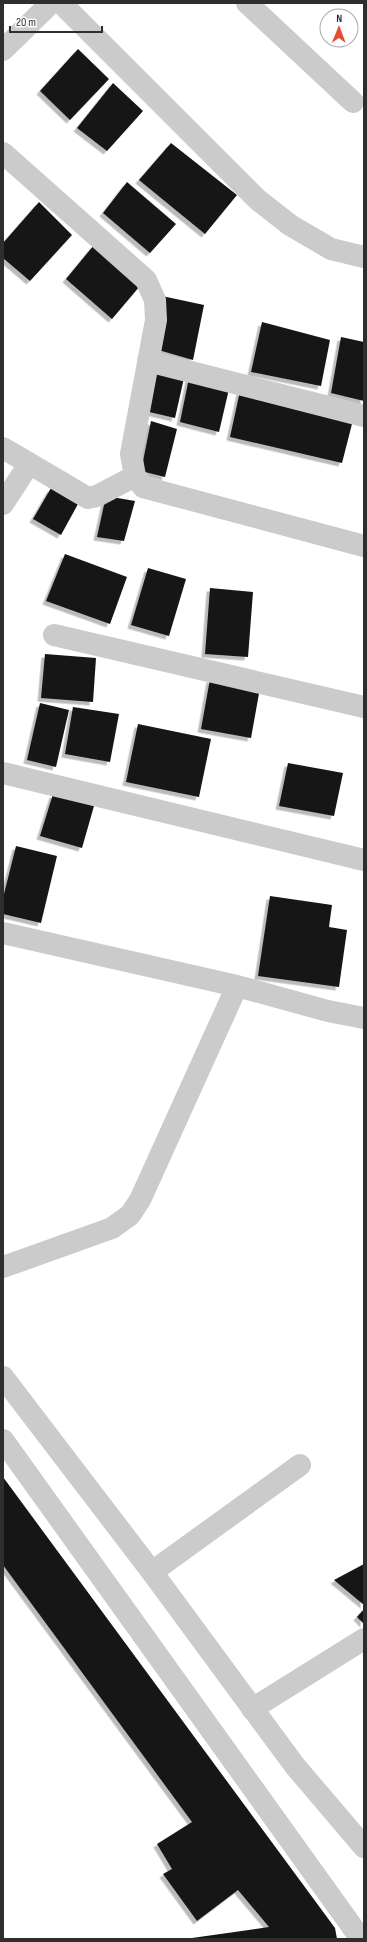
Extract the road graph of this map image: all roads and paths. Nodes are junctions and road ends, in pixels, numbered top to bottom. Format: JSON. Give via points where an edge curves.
{"nodes":[{"id":1,"x":51,"y":3,"type":"edge"},
{"id":2,"x":61,"y":3,"type":"edge"},
{"id":3,"x":247,"y":3,"type":"edge"},
{"id":4,"x":3,"y":50,"type":"edge"},
{"id":5,"x":353,"y":102,"type":"dead end"},
{"id":6,"x":3,"y":153,"type":"edge"},
{"id":7,"x":364,"y":257,"type":"edge"},
{"id":8,"x":148,"y":361,"type":"junction"},
{"id":9,"x":364,"y":416,"type":"edge"},
{"id":10,"x":3,"y":448,"type":"edge"},
{"id":11,"x":29,"y":464,"type":"junction"},
{"id":12,"x":135,"y":476,"type":"junction"},
{"id":13,"x":3,"y":504,"type":"edge"},
{"id":14,"x":364,"y":546,"type":"edge"},
{"id":15,"x":54,"y":635,"type":"dead end"},
{"id":16,"x":364,"y":707,"type":"edge"},
{"id":17,"x":3,"y":773,"type":"edge"},
{"id":18,"x":364,"y":860,"type":"edge"},
{"id":19,"x":3,"y":933,"type":"edge"},
{"id":20,"x":237,"y":986,"type":"junction"},
{"id":21,"x":364,"y":1018,"type":"edge"},
{"id":22,"x":3,"y":1266,"type":"edge"},
{"id":23,"x":3,"y":1377,"type":"edge"},
{"id":24,"x":3,"y":1440,"type":"edge"},
{"id":25,"x":300,"y":1465,"type":"dead end"},
{"id":26,"x":152,"y":1572,"type":"junction"},
{"id":27,"x":364,"y":1639,"type":"edge"},
{"id":28,"x":252,"y":1709,"type":"junction"},
{"id":29,"x":364,"y":1847,"type":"edge"},
{"id":30,"x":361,"y":1939,"type":"edge"}],
"edges":[{"from":1,"to":4,"type":"street"},
{"from":2,"to":7,"type":"street","via":[[258,200],[290,225],[331,249]]},
{"from":3,"to":5,"type":"street"},
{"from":6,"to":8,"type":"street","via":[[146,280],[155,300],[156,320]]},
{"from":8,"to":9,"type":"street"},
{"from":8,"to":12,"type":"street","via":[[131,454]]},
{"from":10,"to":11,"type":"street"},
{"from":11,"to":12,"type":"street","via":[[88,498],[97,496]]},
{"from":11,"to":13,"type":"street"},
{"from":12,"to":14,"type":"street","via":[[143,487]]},
{"from":15,"to":16,"type":"street"},
{"from":17,"to":18,"type":"street"},
{"from":19,"to":20,"type":"street"},
{"from":20,"to":21,"type":"street","via":[[328,1011]]},
{"from":20,"to":22,"type":"street","via":[[140,1200],[130,1215],[112,1228]]},
{"from":23,"to":26,"type":"street"},
{"from":24,"to":30,"type":"street"},
{"from":25,"to":26,"type":"street"},
{"from":26,"to":28,"type":"street"},
{"from":27,"to":28,"type":"street"},
{"from":28,"to":29,"type":"street","via":[[295,1766]]}]}
